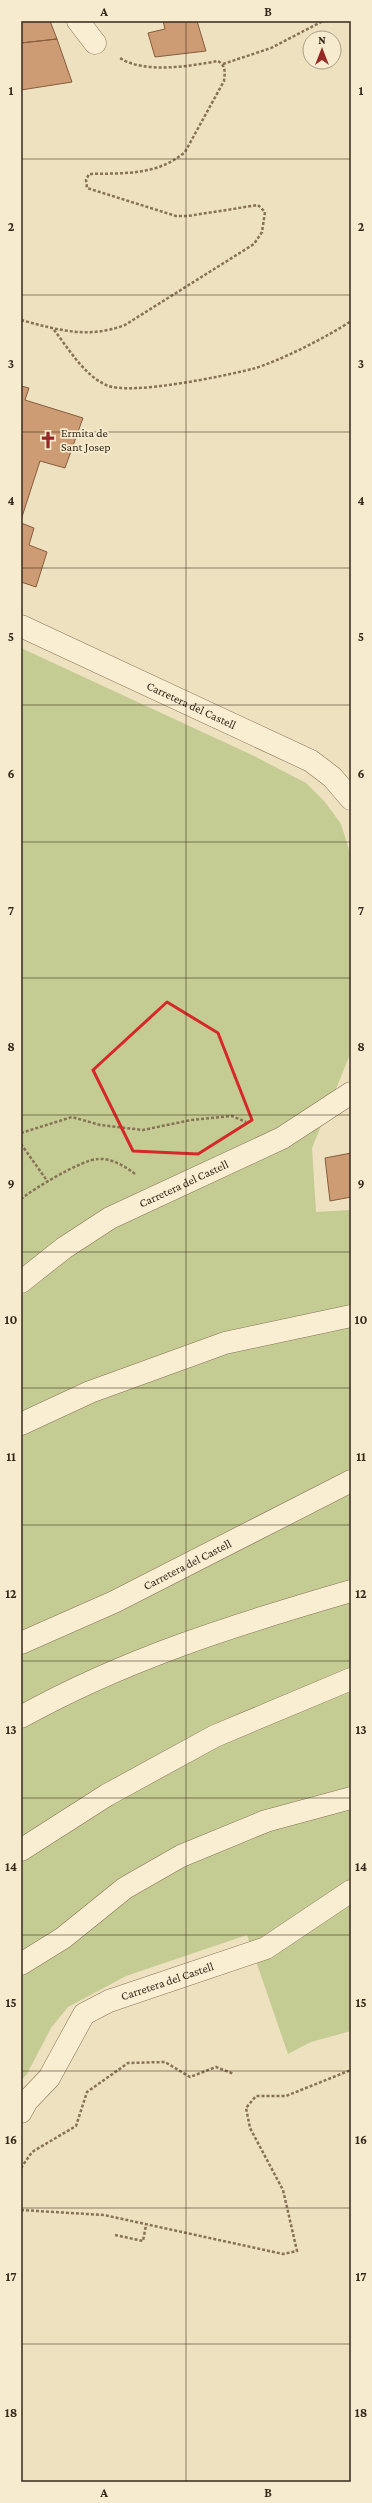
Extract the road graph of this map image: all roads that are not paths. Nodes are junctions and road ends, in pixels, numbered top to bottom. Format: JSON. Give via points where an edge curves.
{"nodes":[{"id":1,"x":78,"y":21,"type":"edge"},
{"id":2,"x":95,"y":42,"type":"road end"},
{"id":3,"x":21,"y":626,"type":"edge"},
{"id":4,"x":351,"y":799,"type":"edge"},
{"id":5,"x":351,"y":1093,"type":"edge"},
{"id":6,"x":21,"y":1282,"type":"edge"},
{"id":7,"x":351,"y":1316,"type":"edge"},
{"id":8,"x":21,"y":1424,"type":"edge"},
{"id":9,"x":351,"y":1481,"type":"edge"},
{"id":10,"x":351,"y":1590,"type":"edge"},
{"id":11,"x":21,"y":1643,"type":"edge"},
{"id":12,"x":351,"y":1679,"type":"edge"},
{"id":13,"x":21,"y":1717,"type":"edge"},
{"id":14,"x":351,"y":1798,"type":"edge"},
{"id":15,"x":21,"y":1850,"type":"edge"},
{"id":16,"x":351,"y":1891,"type":"edge"},
{"id":17,"x":21,"y":1964,"type":"edge"},
{"id":18,"x":21,"y":2112,"type":"edge"}],
"edges":[{"from":1,"to":2,"type":"street"},
{"from":3,"to":4,"type":"street","name":"Carretera del Castell","via":[[228,725],[311,761],[332,778]]},
{"from":5,"to":6,"type":"street","name":"Carretera del Castell","via":[[282,1138],[110,1218],[64,1248]]},
{"from":7,"to":8,"type":"street","via":[[225,1343],[90,1392]]},
{"from":9,"to":11,"type":"street","name":"Carretera del Castell","via":[[114,1602]]},
{"from":10,"to":13,"type":"street","via":[[228,1627],[155,1654],[94,1679]]},
{"from":12,"to":15,"type":"street","via":[[214,1736],[107,1795]]},
{"from":14,"to":17,"type":"street","via":[[266,1822],[180,1856],[125,1888],[63,1938]]},
{"from":16,"to":18,"type":"street","name":"Carretera del Castell","via":[[266,1948],[109,2001],[84,2014],[49,2078],[27,2101]]}]}
